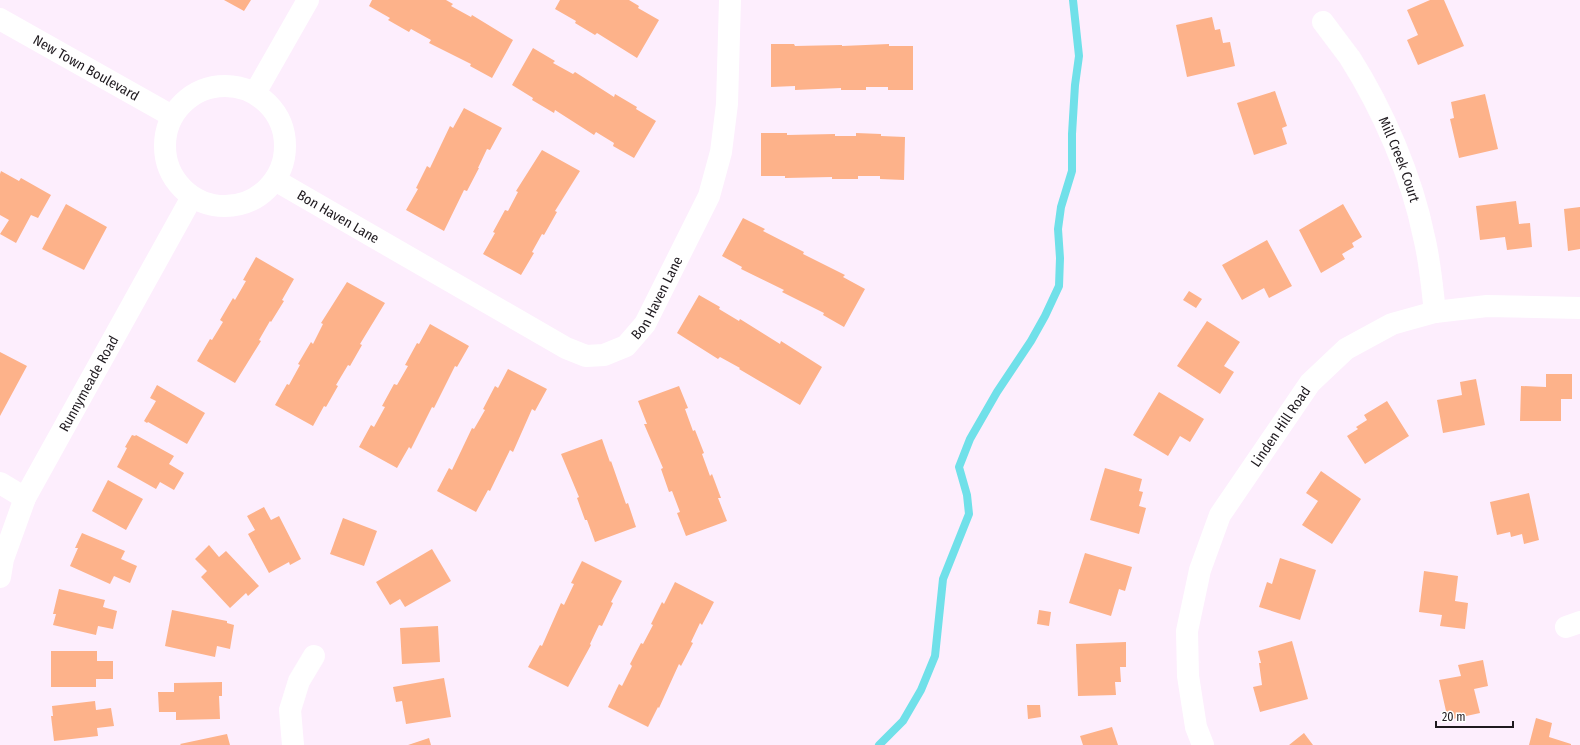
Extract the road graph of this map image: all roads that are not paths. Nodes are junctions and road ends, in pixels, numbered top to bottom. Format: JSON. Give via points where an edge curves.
{"nodes":[{"id":1,"x":308,"y":0,"type":"edge"},
{"id":2,"x":730,"y":0,"type":"edge"},
{"id":3,"x":0,"y":19,"type":"edge"},
{"id":4,"x":1323,"y":22,"type":"dead end"},
{"id":5,"x":255,"y":93,"type":"junction"},
{"id":6,"x":172,"y":116,"type":"junction"},
{"id":7,"x":275,"y":180,"type":"junction"},
{"id":8,"x":192,"y":197,"type":"junction"},
{"id":9,"x":1580,"y":308,"type":"edge"},
{"id":10,"x":1435,"y":312,"type":"junction"},
{"id":11,"x":0,"y":483,"type":"edge"},
{"id":12,"x":25,"y":498,"type":"junction"},
{"id":13,"x":0,"y":577,"type":"edge"},
{"id":14,"x":314,"y":656,"type":"dead end"},
{"id":15,"x":293,"y":745,"type":"edge"},
{"id":16,"x":1203,"y":745,"type":"edge"}],
"edges":[{"from":1,"to":5,"type":"street"},
{"from":2,"to":7,"type":"street","name":"Bon Haven Lane","via":[[727,104],[722,152],[709,196],[645,324],[626,346],[604,355],[586,356],[566,348]]},
{"from":3,"to":6,"type":"street","name":"New Town Boulevard"},
{"from":4,"to":10,"type":"street","name":"Mill Creek Court","via":[[1350,58],[1394,143],[1410,185],[1424,237]]},
{"from":5,"to":6,"type":"street","via":[[237,86],[212,86],[191,96]]},
{"from":5,"to":7,"type":"street","via":[[275,113],[284,138],[284,159]]},
{"from":6,"to":8,"type":"street","via":[[165,136],[165,158],[173,178]]},
{"from":7,"to":8,"type":"street","via":[[259,196],[237,206],[214,206]]},
{"from":8,"to":12,"type":"street","name":"Runnymeade Road"},
{"from":9,"to":10,"type":"street","name":"Linden Hill Road","via":[[1487,306]]},
{"from":10,"to":16,"type":"street","name":"Linden Hill Road","via":[[1392,324],[1346,349],[1310,383],[1220,515],[1200,570],[1188,631],[1188,676],[1196,727]]},
{"from":11,"to":12,"type":"street"},
{"from":12,"to":13,"type":"street","name":"Runnymeade Road","via":[[3,559]]},
{"from":14,"to":15,"type":"street","via":[[299,681],[290,710]]}]}
